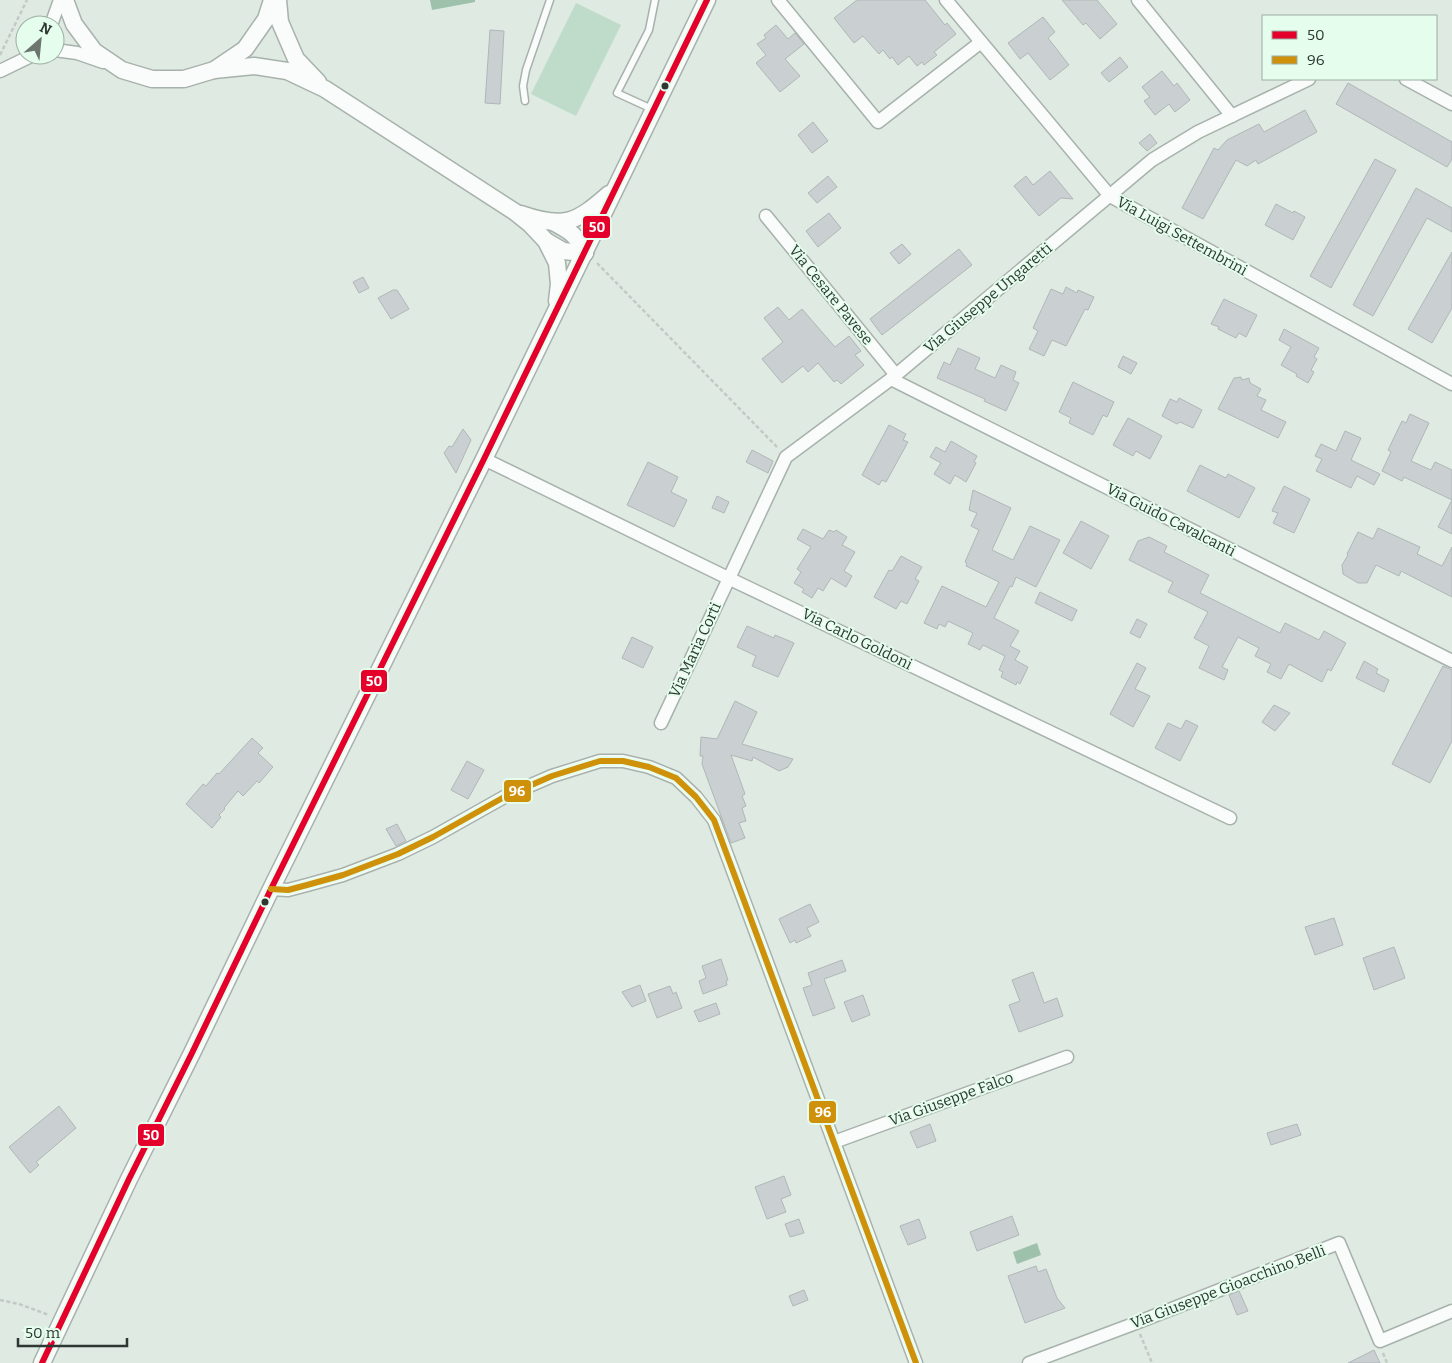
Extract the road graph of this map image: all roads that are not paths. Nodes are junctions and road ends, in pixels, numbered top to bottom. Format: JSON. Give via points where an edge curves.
{"nodes":[{"id":1,"x":60,"y":0,"type":"edge"},
{"id":2,"x":65,"y":0,"type":"edge"},
{"id":3,"x":272,"y":0,"type":"edge"},
{"id":4,"x":278,"y":0,"type":"edge"},
{"id":5,"x":550,"y":0,"type":"edge"},
{"id":6,"x":655,"y":0,"type":"edge"},
{"id":7,"x":707,"y":0,"type":"edge"},
{"id":8,"x":778,"y":0,"type":"edge"},
{"id":9,"x":946,"y":0,"type":"edge"},
{"id":10,"x":1138,"y":0,"type":"edge"},
{"id":11,"x":55,"y":15,"type":"edge"},
{"id":12,"x":981,"y":42,"type":"junction"},
{"id":13,"x":65,"y":51,"type":"edge"},
{"id":14,"x":15,"y":62,"type":"edge"},
{"id":15,"x":122,"y":70,"type":"junction"},
{"id":16,"x":214,"y":70,"type":"junction"},
{"id":17,"x":0,"y":71,"type":"edge"},
{"id":18,"x":1307,"y":80,"type":"edge"},
{"id":19,"x":1408,"y":80,"type":"edge"},
{"id":20,"x":325,"y":89,"type":"junction"},
{"id":21,"x":525,"y":101,"type":"dead end"},
{"id":22,"x":1452,"y":104,"type":"edge"},
{"id":23,"x":653,"y":110,"type":"junction"},
{"id":24,"x":1232,"y":116,"type":"junction"},
{"id":25,"x":615,"y":190,"type":"junction"},
{"id":26,"x":1110,"y":196,"type":"junction"},
{"id":27,"x":515,"y":212,"type":"junction"},
{"id":28,"x":766,"y":216,"type":"dead end"},
{"id":29,"x":553,"y":222,"type":"junction"},
{"id":30,"x":546,"y":241,"type":"junction"},
{"id":31,"x":585,"y":253,"type":"junction"},
{"id":32,"x":556,"y":313,"type":"junction"},
{"id":33,"x":893,"y":377,"type":"junction"},
{"id":34,"x":1452,"y":384,"type":"edge"},
{"id":35,"x":484,"y":459,"type":"junction"},
{"id":36,"x":728,"y":578,"type":"junction"},
{"id":37,"x":1452,"y":661,"type":"edge"},
{"id":38,"x":661,"y":723,"type":"dead end"},
{"id":39,"x":1230,"y":818,"type":"dead end"},
{"id":40,"x":271,"y":888,"type":"junction"},
{"id":41,"x":1067,"y":1057,"type":"dead end"},
{"id":42,"x":834,"y":1142,"type":"junction"},
{"id":43,"x":1452,"y":1311,"type":"edge"},
{"id":44,"x":42,"y":1363,"type":"edge"},
{"id":45,"x":916,"y":1363,"type":"edge"},
{"id":46,"x":1029,"y":1363,"type":"edge"}],
"edges":[{"from":1,"to":11,"type":"street"},
{"from":2,"to":15,"type":"street","via":[[74,24],[94,51]]},
{"from":3,"to":16,"type":"street","via":[[266,19],[245,49]]},
{"from":4,"to":20,"type":"street","via":[[280,22],[296,59]]},
{"from":5,"to":21,"type":"lane","via":[[526,70]]},
{"from":6,"to":23,"type":"lane","via":[[649,30],[617,93]]},
{"from":7,"to":23,"type":"street"},
{"from":8,"to":12,"type":"street","via":[[878,122]]},
{"from":9,"to":12,"type":"street","name":"Via Luigi Settembrini"},
{"from":10,"to":24,"type":"street"},
{"from":12,"to":26,"type":"street","name":"Via Luigi Settembrini"},
{"from":13,"to":15,"type":"street"},
{"from":14,"to":17,"type":"street"},
{"from":15,"to":16,"type":"street","via":[[152,79],[184,79]]},
{"from":16,"to":20,"type":"street","via":[[254,66],[287,71]]},
{"from":18,"to":24,"type":"street","name":"Via Giuseppe Ungaretti"},
{"from":19,"to":22,"type":"street"},
{"from":20,"to":27,"type":"street"},
{"from":23,"to":25,"type":"street"},
{"from":24,"to":26,"type":"street","name":"Via Giuseppe Ungaretti","via":[[1152,160]]},
{"from":25,"to":29,"type":"street","via":[[590,212],[573,221]]},
{"from":25,"to":31,"type":"street"},
{"from":26,"to":33,"type":"street","name":"Via Giuseppe Ungaretti"},
{"from":26,"to":34,"type":"street","name":"Via Luigi Settembrini"},
{"from":27,"to":29,"type":"street"},
{"from":27,"to":30,"type":"street"},
{"from":28,"to":33,"type":"street","name":"Via Cesare Pavese"},
{"from":29,"to":31,"type":"street","via":[[579,240]]},
{"from":30,"to":31,"type":"street","via":[[563,251]]},
{"from":30,"to":32,"type":"street","via":[[557,263]]},
{"from":31,"to":32,"type":"street"},
{"from":32,"to":35,"type":"street"},
{"from":33,"to":36,"type":"street","name":"Via Giuseppe Ungaretti","via":[[786,457]]},
{"from":33,"to":37,"type":"street","name":"Via Guido Cavalcanti"},
{"from":35,"to":36,"type":"street","name":"Via Carlo Goldoni"},
{"from":35,"to":40,"type":"street"},
{"from":36,"to":38,"type":"street","name":"Via Maria Corti"},
{"from":36,"to":39,"type":"street","name":"Via Carlo Goldoni"},
{"from":40,"to":42,"type":"street","via":[[288,890],[307,885],[398,854],[506,796],[552,776],[600,761],[623,761],[676,778],[714,820]]},
{"from":40,"to":44,"type":"street"},
{"from":41,"to":42,"type":"street","name":"Via Giuseppe Falco"},
{"from":42,"to":45,"type":"street"},
{"from":43,"to":46,"type":"street","name":"Via Giuseppe Gioacchino Belli","via":[[1380,1341],[1339,1243]]}]}
